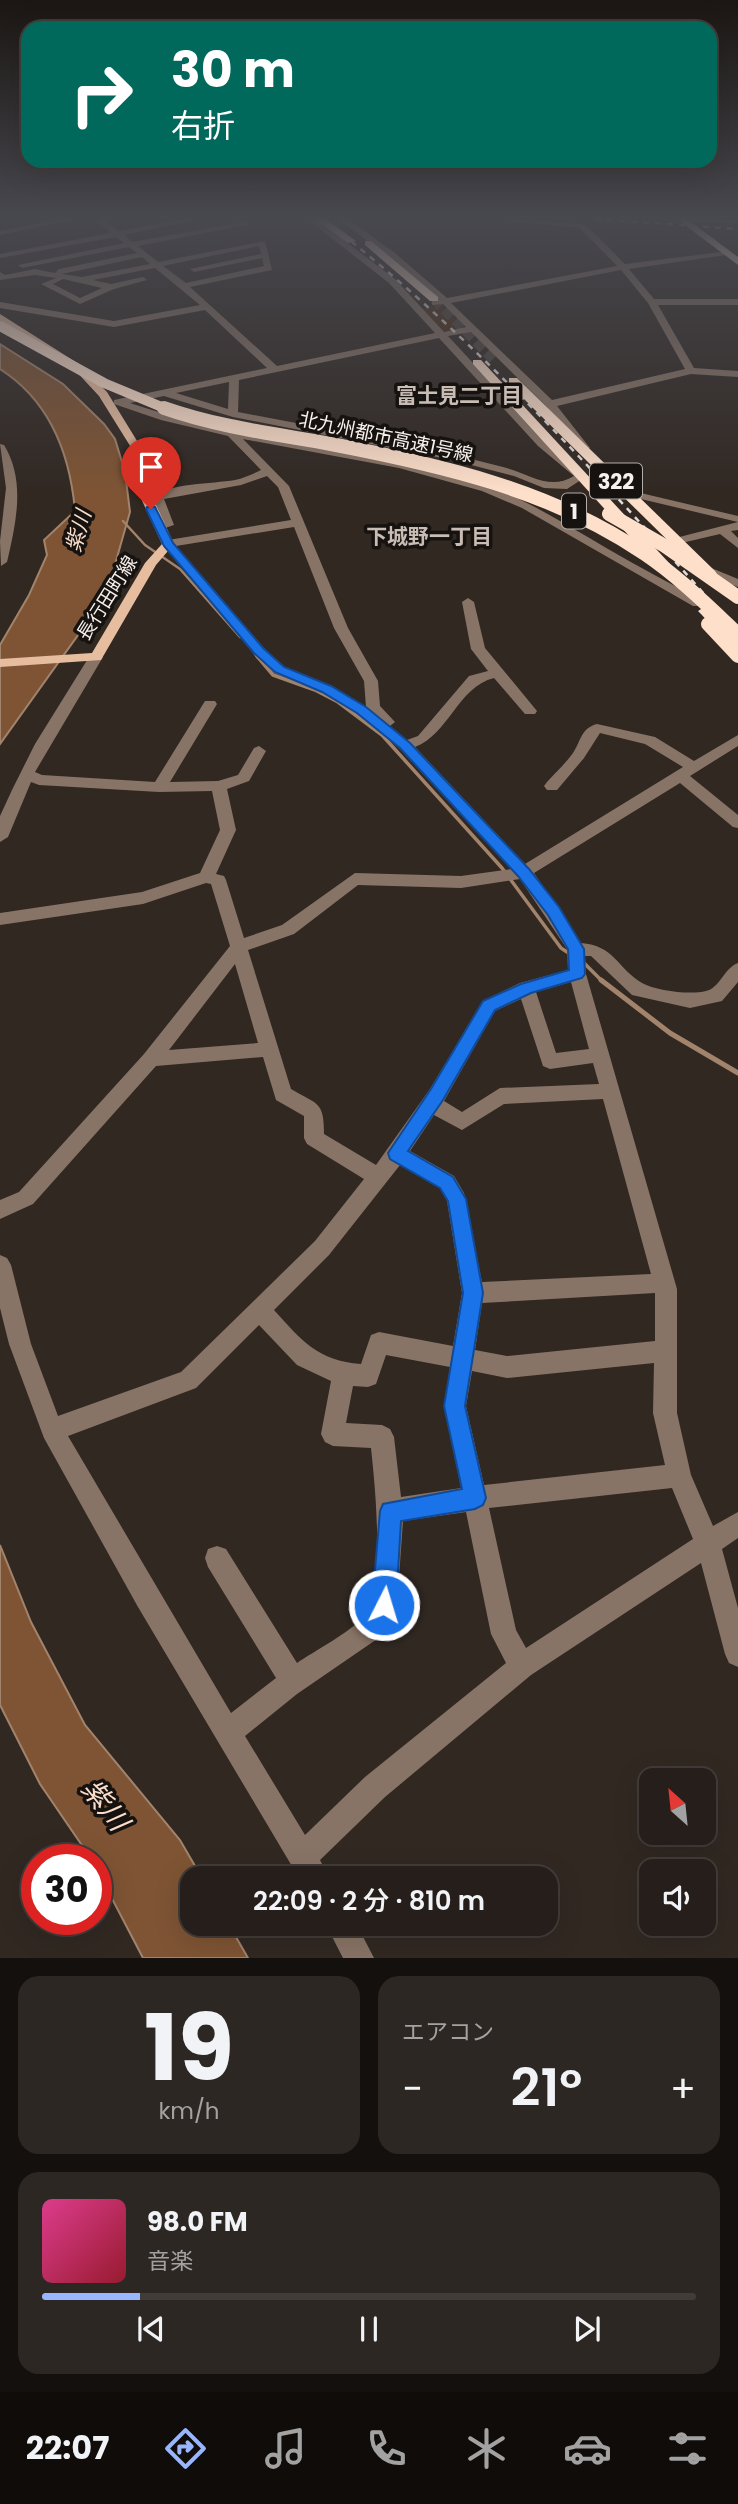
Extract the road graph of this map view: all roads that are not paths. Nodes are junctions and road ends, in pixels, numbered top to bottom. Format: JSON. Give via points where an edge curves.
{"nodes":[{"id":1,"x":32,"y":310,"type":"edge"},
{"id":2,"x":187,"y":310,"type":"edge"},
{"id":3,"x":209,"y":310,"type":"edge"},
{"id":4,"x":424,"y":310,"type":"edge"},
{"id":5,"x":449,"y":310,"type":"edge"},
{"id":6,"x":657,"y":310,"type":"edge"},
{"id":7,"x":0,"y":317,"type":"edge"},
{"id":8,"x":0,"y":326,"type":"edge"},
{"id":9,"x":470,"y":329,"type":"junction"},
{"id":10,"x":442,"y":336,"type":"junction"},
{"id":11,"x":493,"y":359,"type":"tunnel mouth"},
{"id":12,"x":477,"y":362,"type":"tunnel mouth"},
{"id":13,"x":275,"y":370,"type":"junction"},
{"id":14,"x":691,"y":371,"type":"junction"},
{"id":15,"x":738,"y":374,"type":"edge"},
{"id":16,"x":234,"y":379,"type":"junction"},
{"id":17,"x":162,"y":392,"type":"junction"},
{"id":18,"x":113,"y":403,"type":"junction"},
{"id":19,"x":550,"y":404,"type":"junction"},
{"id":20,"x":233,"y":414,"type":"junction"},
{"id":21,"x":232,"y":434,"type":"junction"},
{"id":22,"x":0,"y":447,"type":"edge"},
{"id":23,"x":377,"y":453,"type":"junction"},
{"id":24,"x":604,"y":469,"type":"junction"},
{"id":25,"x":269,"y":471,"type":"junction"},
{"id":26,"x":581,"y":476,"type":"junction"},
{"id":27,"x":542,"y":488,"type":"junction"},
{"id":28,"x":628,"y":493,"type":"junction"},
{"id":29,"x":738,"y":519,"type":"edge"},
{"id":30,"x":297,"y":523,"type":"junction"},
{"id":31,"x":159,"y":526,"type":"junction"},
{"id":32,"x":738,"y":526,"type":"edge"},
{"id":33,"x":722,"y":530,"type":"junction"},
{"id":34,"x":676,"y":541,"type":"junction"},
{"id":35,"x":168,"y":544,"type":"junction"},
{"id":36,"x":738,"y":544,"type":"edge"},
{"id":37,"x":649,"y":549,"type":"junction"},
{"id":38,"x":616,"y":559,"type":"junction"},
{"id":39,"x":0,"y":566,"type":"edge"},
{"id":40,"x":705,"y":569,"type":"junction"},
{"id":41,"x":738,"y":583,"type":"edge"},
{"id":42,"x":738,"y":597,"type":"edge"},
{"id":43,"x":468,"y":602,"type":"dead end"},
{"id":44,"x":697,"y":603,"type":"junction"},
{"id":45,"x":738,"y":604,"type":"edge"},
{"id":46,"x":738,"y":615,"type":"edge"},
{"id":47,"x":738,"y":634,"type":"edge"},
{"id":48,"x":738,"y":645,"type":"edge"},
{"id":49,"x":738,"y":656,"type":"edge"},
{"id":50,"x":90,"y":657,"type":"junction"},
{"id":51,"x":0,"y":663,"type":"edge"},
{"id":52,"x":497,"y":673,"type":"junction"},
{"id":53,"x":210,"y":704,"type":"dead end"},
{"id":54,"x":530,"y":711,"type":"dead end"},
{"id":55,"x":738,"y":740,"type":"edge"},
{"id":56,"x":401,"y":742,"type":"junction"},
{"id":57,"x":259,"y":751,"type":"dead end"},
{"id":58,"x":688,"y":772,"type":"junction"},
{"id":59,"x":27,"y":774,"type":"junction"},
{"id":60,"x":219,"y":786,"type":"junction"},
{"id":61,"x":552,"y":786,"type":"dead end"},
{"id":62,"x":159,"y":787,"type":"junction"},
{"id":63,"x":738,"y":823,"type":"edge"},
{"id":64,"x":0,"y":837,"type":"edge"},
{"id":65,"x":524,"y":872,"type":"junction"},
{"id":66,"x":206,"y":877,"type":"junction"},
{"id":67,"x":0,"y":919,"type":"edge"},
{"id":68,"x":240,"y":945,"type":"junction"},
{"id":69,"x":576,"y":949,"type":"junction"},
{"id":70,"x":738,"y":970,"type":"edge"},
{"id":71,"x":577,"y":974,"type":"junction"},
{"id":72,"x":526,"y":988,"type":"junction"},
{"id":73,"x":269,"y":1049,"type":"junction"},
{"id":74,"x":601,"y":1055,"type":"junction"},
{"id":75,"x":151,"y":1059,"type":"junction"},
{"id":76,"x":611,"y":1091,"type":"junction"},
{"id":77,"x":431,"y":1104,"type":"junction"},
{"id":78,"x":397,"y":1153,"type":"junction"},
{"id":79,"x":378,"y":1177,"type":"junction"},
{"id":80,"x":0,"y":1210,"type":"edge"},
{"id":81,"x":0,"y":1265,"type":"edge"},
{"id":82,"x":664,"y":1283,"type":"junction"},
{"id":83,"x":473,"y":1293,"type":"junction"},
{"id":84,"x":259,"y":1310,"type":"junction"},
{"id":85,"x":665,"y":1351,"type":"junction"},
{"id":86,"x":463,"y":1359,"type":"junction"},
{"id":87,"x":343,"y":1376,"type":"junction"},
{"id":88,"x":52,"y":1430,"type":"junction"},
{"id":89,"x":679,"y":1475,"type":"junction"},
{"id":90,"x":475,"y":1498,"type":"junction"},
{"id":91,"x":391,"y":1511,"type":"junction"},
{"id":92,"x":738,"y":1524,"type":"edge"},
{"id":93,"x":708,"y":1545,"type":"junction"},
{"id":94,"x":217,"y":1558,"type":"dead end"},
{"id":95,"x":738,"y":1654,"type":"edge"},
{"id":96,"x":522,"y":1666,"type":"junction"},
{"id":97,"x":293,"y":1681,"type":"junction"},
{"id":98,"x":229,"y":1731,"type":"junction"},
{"id":99,"x":308,"y":1866,"type":"edge"},
{"id":100,"x":310,"y":1866,"type":"edge"},
{"id":101,"x":347,"y":1936,"type":"edge"},
{"id":102,"x":359,"y":1958,"type":"edge"}],
"edges":[{"from":1,"to":2,"type":"street","via":[[114,324]]},
{"from":3,"to":13,"type":"street"},
{"from":4,"to":10,"type":"street"},
{"from":5,"to":9,"type":"street"},
{"from":6,"to":14,"type":"street"},
{"from":7,"to":18,"type":"main road","name":"長行田町線","via":[[76,366]]},
{"from":7,"to":27,"type":"highway","name":"北九州都市高速1号線","number":"1","via":[[110,378],[180,406],[448,460]]},
{"from":8,"to":18,"type":"main road","name":"長行田町線"},
{"from":8,"to":23,"type":"highway","name":"北九州都市高速1号線","number":"1","bridge":true,"via":[[99,382],[161,407]]},
{"from":9,"to":10,"type":"street"},
{"from":9,"to":19,"type":"street"},
{"from":10,"to":13,"type":"street"},
{"from":10,"to":26,"type":"street","via":[[542,444]]},
{"from":11,"to":24,"type":"highway","number":"322"},
{"from":12,"to":26,"type":"highway","number":"322"},
{"from":13,"to":16,"type":"street"},
{"from":14,"to":15,"type":"street"},
{"from":14,"to":19,"type":"street"},
{"from":16,"to":17,"type":"street"},
{"from":16,"to":20,"type":"street"},
{"from":17,"to":18,"type":"street"},
{"from":17,"to":20,"type":"street"},
{"from":18,"to":21,"type":"street"},
{"from":18,"to":31,"type":"main road","name":"長行田町線","via":[[137,449],[139,481]]},
{"from":19,"to":24,"type":"street"},
{"from":20,"to":26,"type":"street","via":[[453,457],[555,487],[569,485]]},
{"from":21,"to":25,"type":"street"},
{"from":21,"to":38,"type":"street","via":[[400,465],[486,489],[526,506]]},
{"from":22,"to":39,"type":"street","via":[[8,460],[12,497]]},
{"from":23,"to":47,"type":"highway","name":"北九州都市高速1号線","number":"1","bridge":true,"via":[[503,483],[590,519],[665,566]]},
{"from":23,"to":49,"type":"highway","bridge":true,"via":[[500,485],[572,520],[646,567]]},
{"from":24,"to":28,"type":"highway","number":"322"},
{"from":25,"to":30,"type":"street","via":[[283,486]]},
{"from":25,"to":31,"type":"street","via":[[240,482],[158,497],[168,525]]},
{"from":26,"to":37,"type":"highway","number":"322"},
{"from":27,"to":42,"type":"highway","bridge":true,"via":[[636,528]]},
{"from":27,"to":46,"type":"highway","name":"北九州都市高速1号線","number":"1","bridge":true,"via":[[653,544]]},
{"from":28,"to":29,"type":"street"},
{"from":28,"to":34,"type":"highway","number":"322"},
{"from":30,"to":35,"type":"street"},
{"from":30,"to":56,"type":"street","via":[[341,628],[371,681],[373,706]]},
{"from":31,"to":35,"type":"main road","name":"長行田町線"},
{"from":32,"to":33,"type":"street"},
{"from":33,"to":34,"type":"street"},
{"from":33,"to":36,"type":"street"},
{"from":34,"to":37,"type":"street"},
{"from":34,"to":40,"type":"highway","number":"322"},
{"from":35,"to":50,"type":"main road","name":"長行田町線"},
{"from":35,"to":56,"type":"street","via":[[279,670],[327,689]]},
{"from":37,"to":38,"type":"street"},
{"from":37,"to":44,"type":"highway","number":"322"},
{"from":38,"to":44,"type":"street"},
{"from":40,"to":41,"type":"street"},
{"from":40,"to":45,"type":"highway","number":"322"},
{"from":43,"to":52,"type":"street","via":[[478,649]]},
{"from":44,"to":48,"type":"highway","number":"322"},
{"from":50,"to":51,"type":"main road","name":"長行田町線"},
{"from":50,"to":59,"type":"street"},
{"from":52,"to":54,"type":"street"},
{"from":52,"to":56,"type":"street","via":[[474,679],[423,739]]},
{"from":53,"to":62,"type":"street"},
{"from":55,"to":58,"type":"street"},
{"from":56,"to":65,"type":"street"},
{"from":57,"to":60,"type":"street","via":[[244,778]]},
{"from":58,"to":61,"type":"street","via":[[650,740],[597,728]]},
{"from":58,"to":63,"type":"street"},
{"from":58,"to":65,"type":"street"},
{"from":59,"to":62,"type":"street","via":[[39,780]]},
{"from":59,"to":64,"type":"street"},
{"from":60,"to":62,"type":"street"},
{"from":60,"to":66,"type":"street","via":[[228,830]]},
{"from":65,"to":68,"type":"street","via":[[494,881],[455,883],[355,879],[292,929],[263,943]]},
{"from":65,"to":69,"type":"street"},
{"from":66,"to":67,"type":"street","via":[[143,898]]},
{"from":66,"to":68,"type":"street","via":[[218,880]]},
{"from":68,"to":73,"type":"street"},
{"from":68,"to":75,"type":"street"},
{"from":69,"to":70,"type":"street","via":[[595,950],[638,990],[690,1001],[716,996]]},
{"from":69,"to":71,"type":"street"},
{"from":71,"to":72,"type":"street"},
{"from":71,"to":74,"type":"street"},
{"from":72,"to":74,"type":"street","via":[[550,1062]]},
{"from":72,"to":77,"type":"street","via":[[489,1006]]},
{"from":73,"to":75,"type":"street"},
{"from":73,"to":79,"type":"street","via":[[283,1094],[314,1112],[314,1138]]},
{"from":74,"to":76,"type":"street"},
{"from":75,"to":80,"type":"street","via":[[26,1198]]},
{"from":76,"to":77,"type":"street","via":[[500,1096],[462,1122]]},
{"from":76,"to":82,"type":"street"},
{"from":77,"to":78,"type":"street"},
{"from":78,"to":79,"type":"street"},
{"from":78,"to":83,"type":"street","via":[[447,1182],[457,1199]]},
{"from":79,"to":84,"type":"street","via":[[322,1248]]},
{"from":81,"to":88,"type":"street","via":[[20,1344]]},
{"from":82,"to":83,"type":"street"},
{"from":82,"to":85,"type":"street"},
{"from":83,"to":86,"type":"street"},
{"from":84,"to":87,"type":"street","via":[[304,1360]]},
{"from":84,"to":88,"type":"street","via":[[188,1380]]},
{"from":85,"to":86,"type":"street","via":[[507,1367]]},
{"from":85,"to":89,"type":"street","via":[[665,1413]]},
{"from":86,"to":87,"type":"street","via":[[379,1343],[368,1376]]},
{"from":86,"to":90,"type":"street","via":[[455,1406]]},
{"from":87,"to":91,"type":"street","via":[[333,1434],[382,1437]]},
{"from":88,"to":98,"type":"street"},
{"from":89,"to":90,"type":"street"},
{"from":89,"to":93,"type":"street"},
{"from":90,"to":91,"type":"street"},
{"from":90,"to":96,"type":"street","via":[[504,1634]]},
{"from":91,"to":97,"type":"street","via":[[384,1605],[371,1628]]},
{"from":92,"to":93,"type":"street"},
{"from":93,"to":95,"type":"street"},
{"from":93,"to":96,"type":"street"},
{"from":94,"to":97,"type":"street"},
{"from":96,"to":100,"type":"street","via":[[375,1787]]},
{"from":97,"to":98,"type":"street"},
{"from":98,"to":99,"type":"street"},
{"from":101,"to":102,"type":"street"}]}
